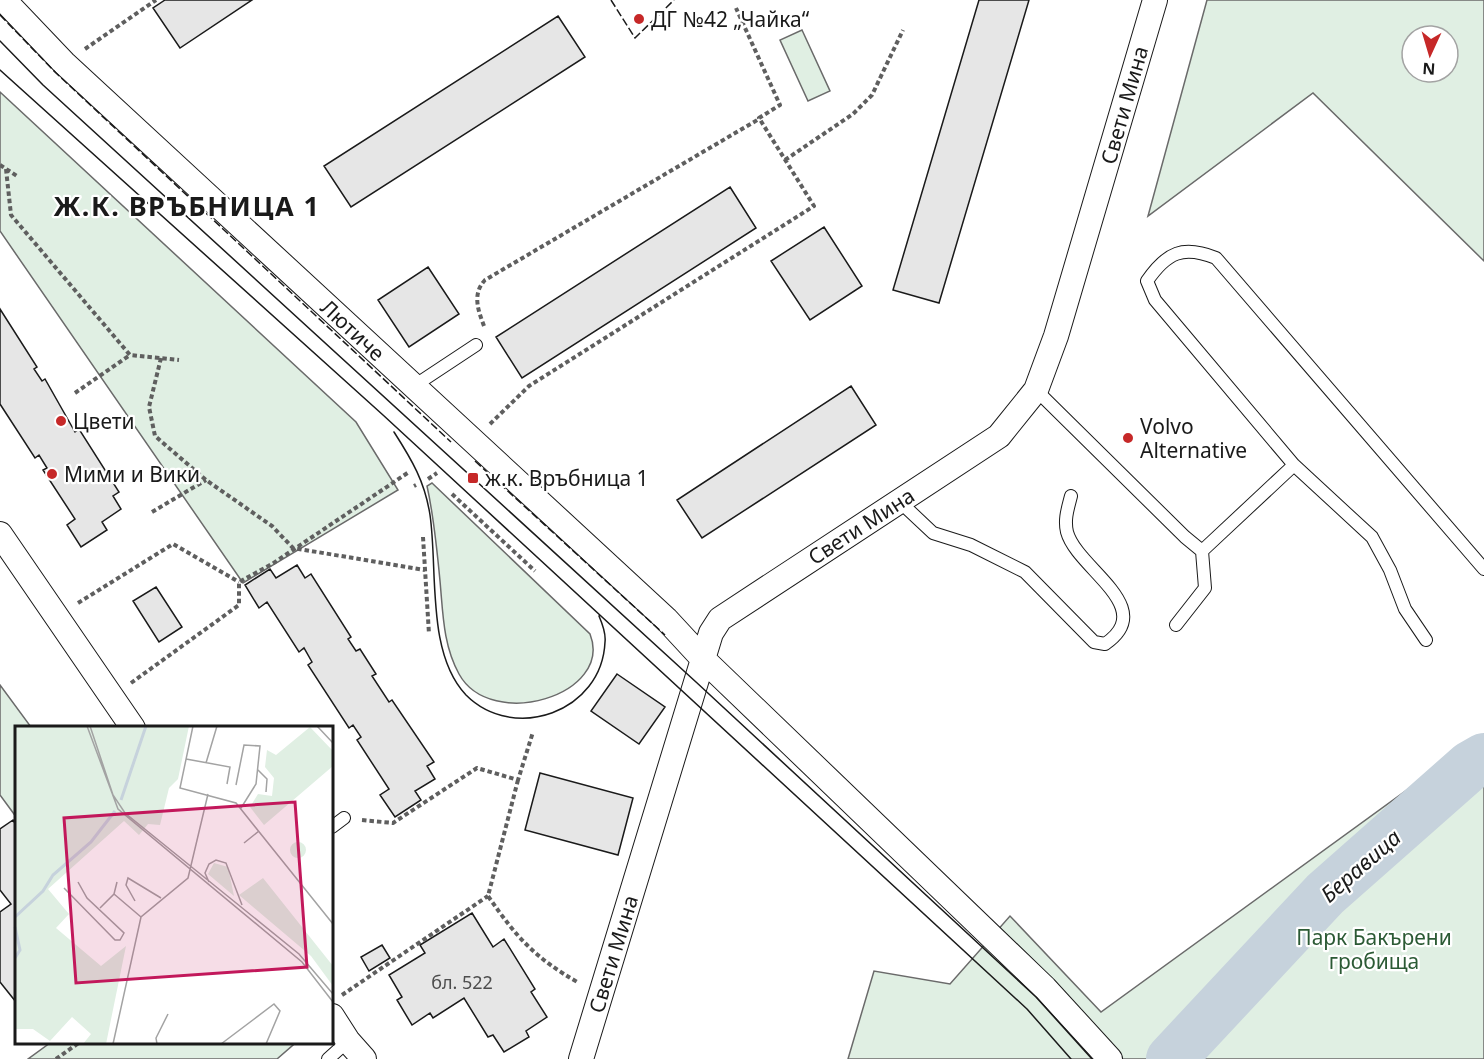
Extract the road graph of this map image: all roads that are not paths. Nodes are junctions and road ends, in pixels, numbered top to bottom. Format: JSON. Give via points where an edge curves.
{"nodes":[{"id":1,"x":4,"y":0,"type":"edge"},
{"id":2,"x":1155,"y":0,"type":"edge"},
{"id":3,"x":476,"y":345,"type":"road end"},
{"id":4,"x":414,"y":386,"type":"junction"},
{"id":5,"x":1036,"y":390,"type":"junction"},
{"id":6,"x":1294,"y":465,"type":"junction"},
{"id":7,"x":1071,"y":496,"type":"dead end"},
{"id":8,"x":899,"y":501,"type":"junction"},
{"id":9,"x":0,"y":534,"type":"edge"},
{"id":10,"x":1202,"y":551,"type":"junction"},
{"id":11,"x":1484,"y":569,"type":"edge"},
{"id":12,"x":1176,"y":625,"type":"dead end"},
{"id":13,"x":1425,"y":640,"type":"dead end"},
{"id":14,"x":703,"y":659,"type":"junction"},
{"id":15,"x":132,"y":726,"type":"edge"},
{"id":16,"x":344,"y":818,"type":"road end"},
{"id":17,"x":333,"y":826,"type":"edge"},
{"id":18,"x":336,"y":1006,"type":"edge"},
{"id":19,"x":348,"y":1041,"type":"junction"},
{"id":20,"x":328,"y":1059,"type":"edge"},
{"id":21,"x":364,"y":1059,"type":"edge"},
{"id":22,"x":581,"y":1059,"type":"edge"},
{"id":23,"x":1110,"y":1059,"type":"edge"}],
"edges":[{"from":1,"to":4,"type":"street","name":"Лютиче","via":[[64,63]]},
{"from":2,"to":5,"type":"street","name":"Свети Мина","via":[[1056,336]]},
{"from":3,"to":4,"type":"lane"},
{"from":4,"to":14,"type":"street","name":"Лютиче","via":[[666,619]]},
{"from":5,"to":8,"type":"street","name":"Свети Мина","via":[[999,436]]},
{"from":5,"to":10,"type":"lane"},
{"from":6,"to":10,"type":"lane"},
{"from":6,"to":11,"type":"lane","via":[[1155,300],[1147,281],[1154,270],[1179,250],[1196,250],[1216,258]]},
{"from":6,"to":13,"type":"lane","via":[[1371,537],[1390,570],[1405,609]]},
{"from":7,"to":8,"type":"lane","via":[[1065,520],[1068,534],[1121,601],[1124,622],[1118,635],[1106,644],[1094,642],[1024,572],[971,545],[933,533]]},
{"from":8,"to":14,"type":"street","name":"Свети Мина","via":[[720,619]]},
{"from":9,"to":15,"type":"street"},
{"from":10,"to":12,"type":"lane","via":[[1205,588]]},
{"from":14,"to":22,"type":"street","name":"Свети Мина"},
{"from":14,"to":23,"type":"street","name":"Лютиче","via":[[1038,980]]},
{"from":16,"to":17,"type":"lane"},
{"from":18,"to":19,"type":"street"},
{"from":19,"to":20,"type":"lane"},
{"from":19,"to":21,"type":"street"}]}
